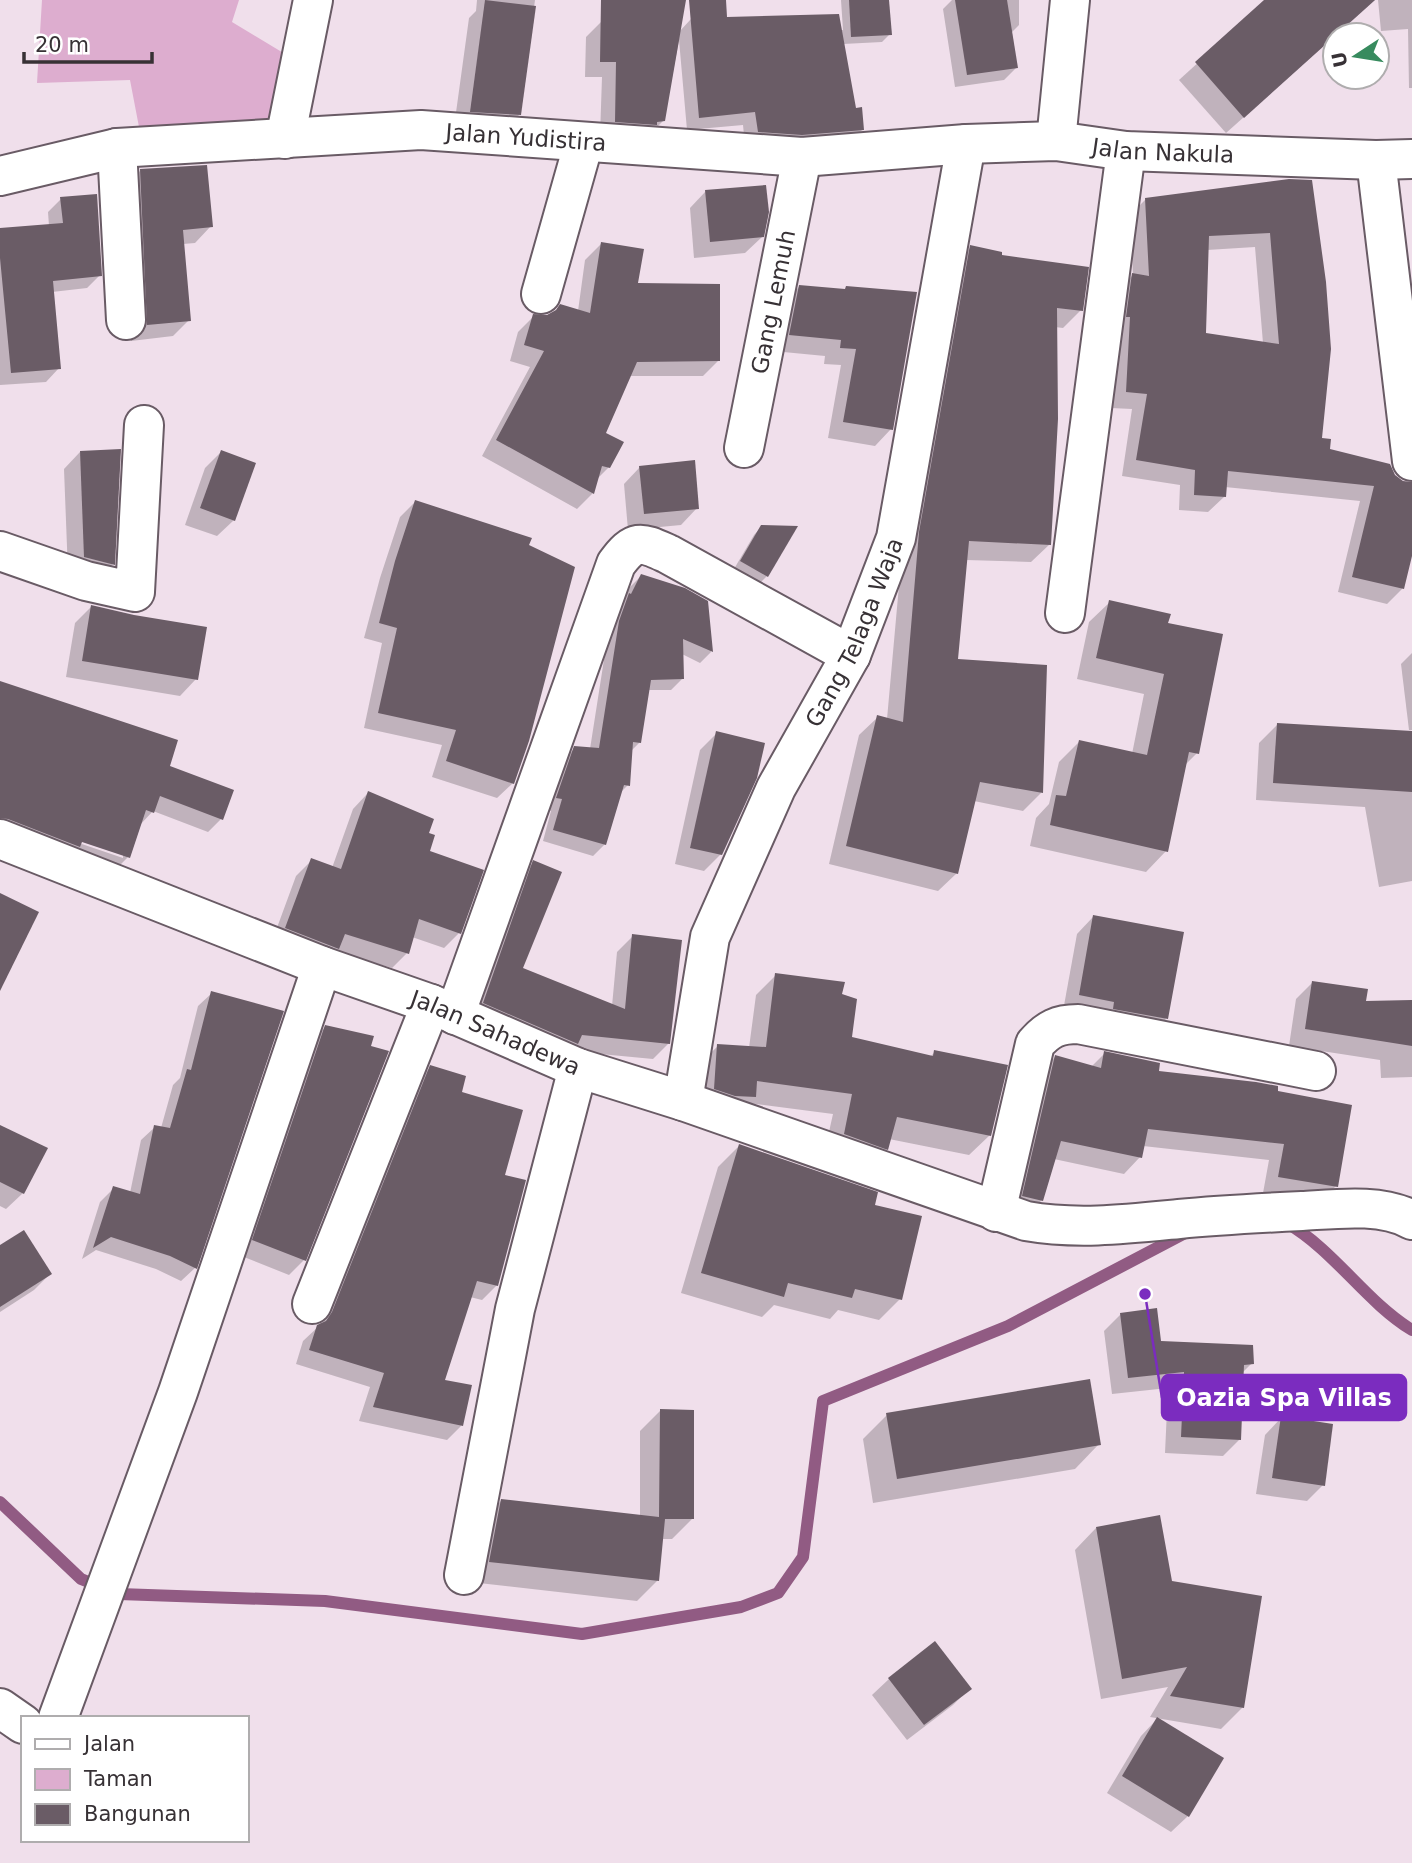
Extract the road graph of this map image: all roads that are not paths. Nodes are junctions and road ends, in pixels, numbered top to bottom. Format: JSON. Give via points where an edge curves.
{"nodes":[{"id":1,"x":313,"y":0,"type":"edge"},
{"id":2,"x":1070,"y":0,"type":"edge"},
{"id":3,"x":285,"y":139,"type":"junction"},
{"id":4,"x":1056,"y":141,"type":"junction"},
{"id":5,"x":584,"y":142,"type":"junction"},
{"id":6,"x":966,"y":144,"type":"junction"},
{"id":7,"x":117,"y":148,"type":"junction"},
{"id":8,"x":1126,"y":151,"type":"junction"},
{"id":9,"x":802,"y":157,"type":"junction"},
{"id":10,"x":1394,"y":159,"type":"edge"},
{"id":11,"x":0,"y":176,"type":"edge"},
{"id":12,"x":541,"y":294,"type":"dead end"},
{"id":13,"x":125,"y":320,"type":"dead end"},
{"id":14,"x":144,"y":425,"type":"dead end"},
{"id":15,"x":744,"y":449,"type":"dead end"},
{"id":16,"x":1412,"y":461,"type":"edge"},
{"id":17,"x":0,"y":551,"type":"edge"},
{"id":18,"x":1065,"y":613,"type":"dead end"},
{"id":19,"x":851,"y":655,"type":"junction"},
{"id":20,"x":0,"y":839,"type":"edge"},
{"id":21,"x":322,"y":966,"type":"junction"},
{"id":22,"x":443,"y":1009,"type":"junction"},
{"id":23,"x":578,"y":1068,"type":"junction"},
{"id":24,"x":1316,"y":1071,"type":"dead end"},
{"id":25,"x":683,"y":1101,"type":"junction"},
{"id":26,"x":996,"y":1212,"type":"junction"},
{"id":27,"x":1412,"y":1220,"type":"edge"},
{"id":28,"x":312,"y":1304,"type":"dead end"},
{"id":29,"x":464,"y":1575,"type":"dead end"},
{"id":30,"x":0,"y":1709,"type":"edge"},
{"id":31,"x":59,"y":1716,"type":"edge"},
{"id":32,"x":21,"y":1723,"type":"edge"}],
"edges":[{"from":1,"to":3,"type":"street"},
{"from":2,"to":4,"type":"street"},
{"from":3,"to":5,"type":"street","name":"Jalan Yudistira","via":[[421,130]]},
{"from":3,"to":7,"type":"street","name":"Jalan Yudistira"},
{"from":4,"to":6,"type":"street","name":"Jalan Yudistira"},
{"from":4,"to":8,"type":"street","name":"Jalan Nakula"},
{"from":5,"to":9,"type":"street","name":"Jalan Yudistira"},
{"from":5,"to":12,"type":"street"},
{"from":6,"to":9,"type":"street","name":"Jalan Yudistira"},
{"from":6,"to":19,"type":"street","name":"Gang Telaga Waja","via":[[896,538]]},
{"from":7,"to":11,"type":"street","name":"Jalan Yudistira"},
{"from":7,"to":13,"type":"street"},
{"from":8,"to":10,"type":"street","name":"Jalan Nakula"},
{"from":8,"to":18,"type":"street"},
{"from":9,"to":15,"type":"street","name":"Gang Lemuh"},
{"from":10,"to":16,"type":"street"},
{"from":14,"to":17,"type":"street","via":[[135,592]]},
{"from":19,"to":22,"type":"street","via":[[668,554],[646,545],[628,547],[616,564]]},
{"from":19,"to":25,"type":"street","name":"Gang Telaga Waja","via":[[776,788],[710,937]]},
{"from":20,"to":21,"type":"street","name":"Jalan Sahadewa"},
{"from":21,"to":22,"type":"street","name":"Jalan Sahadewa"},
{"from":21,"to":31,"type":"street","via":[[177,1392]]},
{"from":22,"to":23,"type":"street","name":"Jalan Sahadewa"},
{"from":22,"to":28,"type":"street"},
{"from":23,"to":25,"type":"street","name":"Jalan Sahadewa"},
{"from":23,"to":29,"type":"street","via":[[514,1309]]},
{"from":24,"to":26,"type":"street","via":[[1061,1024],[1035,1045]]},
{"from":25,"to":26,"type":"street","name":"Jalan Sahadewa"},
{"from":26,"to":27,"type":"street","name":"Jalan Sahadewa","via":[[1055,1226],[1350,1209]]},
{"from":30,"to":32,"type":"street"}]}
